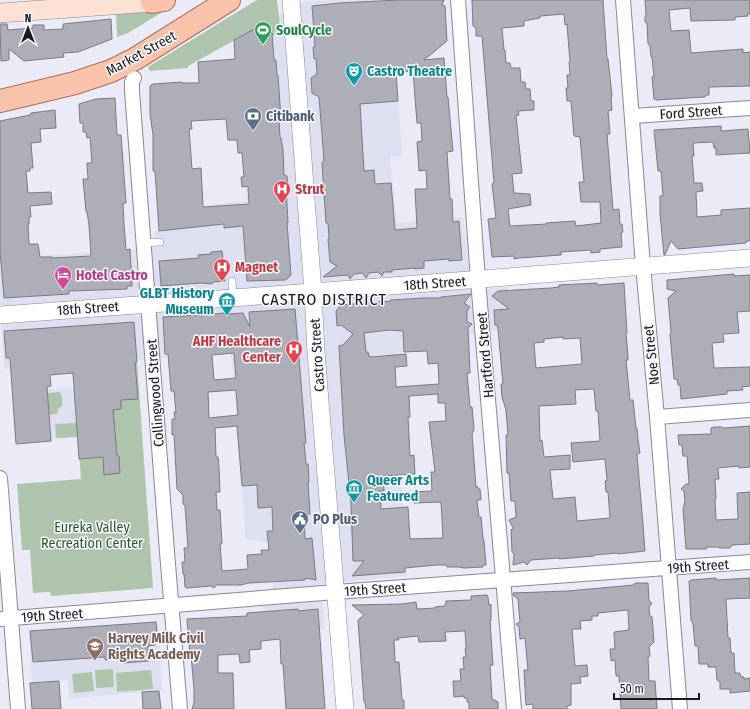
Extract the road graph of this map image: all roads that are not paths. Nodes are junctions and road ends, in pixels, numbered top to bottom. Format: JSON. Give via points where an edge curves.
{"nodes":[{"id":1,"x":210,"y":0,"type":"edge"},
{"id":2,"x":229,"y":0,"type":"edge"},
{"id":3,"x":291,"y":0,"type":"edge"},
{"id":4,"x":458,"y":0,"type":"edge"},
{"id":5,"x":623,"y":0,"type":"edge"},
{"id":6,"x":158,"y":1,"type":"edge"},
{"id":7,"x":0,"y":13,"type":"edge"},
{"id":8,"x":146,"y":52,"type":"junction"},
{"id":9,"x":134,"y":78,"type":"joint"},
{"id":10,"x":0,"y":90,"type":"edge"},
{"id":11,"x":0,"y":101,"type":"edge"},
{"id":12,"x":750,"y":108,"type":"edge"},
{"id":13,"x":633,"y":116,"type":"junction"},
{"id":14,"x":160,"y":242,"type":"dead end"},
{"id":15,"x":144,"y":243,"type":"junction"},
{"id":16,"x":750,"y":258,"type":"edge"},
{"id":17,"x":642,"y":266,"type":"junction"},
{"id":18,"x":478,"y":280,"type":"junction"},
{"id":19,"x":232,"y":281,"type":"dead end"},
{"id":20,"x":313,"y":292,"type":"junction"},
{"id":21,"x":233,"y":298,"type":"junction"},
{"id":22,"x":148,"y":304,"type":"junction"},
{"id":23,"x":0,"y":315,"type":"edge"},
{"id":24,"x":750,"y":410,"type":"edge"},
{"id":25,"x":657,"y":417,"type":"junction"},
{"id":26,"x":0,"y":478,"type":"edge"},
{"id":27,"x":750,"y":562,"type":"edge"},
{"id":28,"x":669,"y":568,"type":"junction"},
{"id":29,"x":504,"y":580,"type":"junction"},
{"id":30,"x":336,"y":592,"type":"junction"},
{"id":31,"x":172,"y":605,"type":"junction"},
{"id":32,"x":5,"y":618,"type":"edge"},
{"id":33,"x":18,"y":709,"type":"edge"},
{"id":34,"x":180,"y":709,"type":"edge"},
{"id":35,"x":345,"y":709,"type":"edge"},
{"id":36,"x":514,"y":709,"type":"edge"},
{"id":37,"x":680,"y":709,"type":"edge"}],
"edges":[{"from":1,"to":10,"type":"main road","name":"Market Street","via":[[134,48],[105,62]]},
{"from":2,"to":8,"type":"main road","name":"Market Street"},
{"from":3,"to":20,"type":"street","name":"Castro Street"},
{"from":4,"to":18,"type":"street","name":"Hartford Street"},
{"from":5,"to":13,"type":"street","name":"Noe Street"},
{"from":6,"to":7,"type":"main road"},
{"from":8,"to":9,"type":"main road"},
{"from":8,"to":11,"type":"main road","name":"Market Street","via":[[99,76]]},
{"from":9,"to":15,"type":"street","name":"Collingwood Street","via":[[132,86]]},
{"from":12,"to":13,"type":"street","name":"Ford Street"},
{"from":13,"to":17,"type":"street","name":"Noe Street"},
{"from":14,"to":15,"type":"lane"},
{"from":15,"to":22,"type":"street","name":"Collingwood Street"},
{"from":16,"to":17,"type":"street","name":"18th Street"},
{"from":17,"to":18,"type":"street","name":"18th Street"},
{"from":17,"to":25,"type":"street","name":"Noe Street"},
{"from":18,"to":20,"type":"street","name":"18th Street"},
{"from":18,"to":29,"type":"street","name":"Hartford Street"},
{"from":19,"to":21,"type":"lane"},
{"from":20,"to":21,"type":"street","name":"18th Street"},
{"from":20,"to":30,"type":"street","name":"Castro Street"},
{"from":21,"to":22,"type":"street","name":"18th Street"},
{"from":22,"to":23,"type":"street","name":"18th Street"},
{"from":22,"to":31,"type":"street","name":"Collingwood Street"},
{"from":24,"to":25,"type":"street"},
{"from":25,"to":28,"type":"street","name":"Noe Street"},
{"from":26,"to":32,"type":"street"},
{"from":27,"to":28,"type":"street","name":"19th Street"},
{"from":28,"to":29,"type":"street","name":"19th Street"},
{"from":28,"to":37,"type":"street","name":"Noe Street"},
{"from":29,"to":30,"type":"street","name":"19th Street"},
{"from":29,"to":36,"type":"street","name":"Hartford Street"},
{"from":30,"to":31,"type":"street","name":"19th Street"},
{"from":30,"to":35,"type":"street","name":"Castro Street"},
{"from":31,"to":32,"type":"street","name":"19th Street"},
{"from":31,"to":34,"type":"street","name":"Collingwood Street"},
{"from":32,"to":33,"type":"street"}]}
